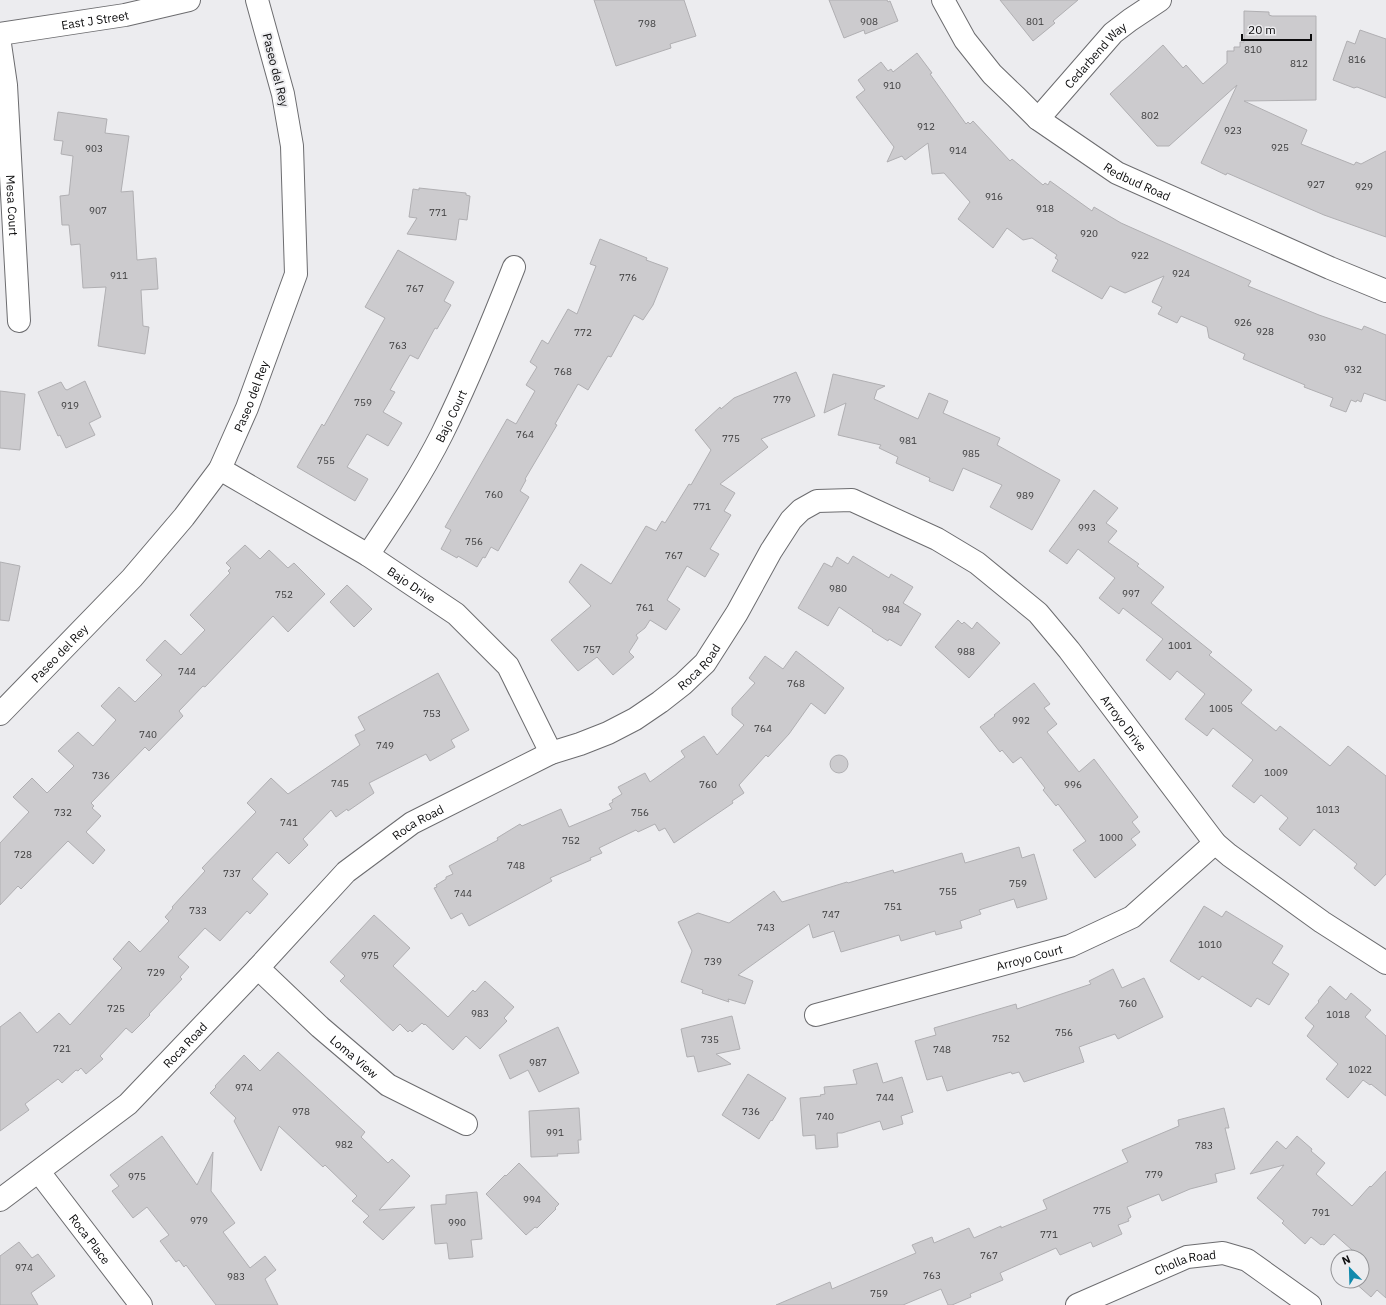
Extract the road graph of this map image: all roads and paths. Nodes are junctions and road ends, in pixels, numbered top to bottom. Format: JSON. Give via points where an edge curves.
{"nodes":[{"id":1,"x":189,"y":0,"type":"edge"},
{"id":2,"x":257,"y":0,"type":"edge"},
{"id":3,"x":943,"y":0,"type":"edge"},
{"id":4,"x":1160,"y":0,"type":"edge"},
{"id":5,"x":0,"y":34,"type":"edge"},
{"id":6,"x":0,"y":44,"type":"edge"},
{"id":7,"x":1038,"y":119,"type":"junction"},
{"id":8,"x":514,"y":267,"type":"dead end"},
{"id":9,"x":1386,"y":291,"type":"edge"},
{"id":10,"x":19,"y":321,"type":"dead end"},
{"id":11,"x":220,"y":469,"type":"junction"},
{"id":12,"x":852,"y":500,"type":"joint"},
{"id":13,"x":368,"y":555,"type":"junction"},
{"id":14,"x":0,"y":714,"type":"edge"},
{"id":15,"x":551,"y":753,"type":"junction"},
{"id":16,"x":1215,"y":843,"type":"junction"},
{"id":17,"x":1386,"y":963,"type":"edge"},
{"id":18,"x":258,"y":968,"type":"junction"},
{"id":19,"x":816,"y":1015,"type":"dead end"},
{"id":20,"x":466,"y":1124,"type":"dead end"},
{"id":21,"x":39,"y":1172,"type":"junction"},
{"id":22,"x":0,"y":1200,"type":"edge"},
{"id":23,"x":141,"y":1305,"type":"edge"},
{"id":24,"x":1077,"y":1305,"type":"edge"},
{"id":25,"x":1310,"y":1305,"type":"edge"}],
"edges":[{"from":1,"to":5,"type":"street","name":"East J Street","via":[[125,15]]},
{"from":2,"to":11,"type":"street","name":"Paseo del Rey","via":[[283,94],[292,146],[296,274],[247,408]]},
{"from":3,"to":7,"type":"street","name":"Redbud Road","via":[[965,40],[988,68]]},
{"from":4,"to":7,"type":"street","name":"Cedarbend Way","via":[[1113,33]]},
{"from":6,"to":10,"type":"street","name":"Mesa Court","via":[[6,92]]},
{"from":7,"to":9,"type":"street","name":"Redbud Road","via":[[1117,173]]},
{"from":8,"to":13,"type":"street","name":"Bajo Court","via":[[475,363],[442,434],[410,491]]},
{"from":11,"to":13,"type":"street","name":"Bajo Drive"},
{"from":11,"to":14,"type":"street","name":"Paseo del Rey","via":[[184,517],[132,578]]},
{"from":12,"to":15,"type":"street","name":"Roca Road","via":[[817,501],[801,510],[791,520],[705,662],[683,684],[635,719],[594,739]]},
{"from":12,"to":16,"type":"street","name":"Arroyo Drive","via":[[937,540],[977,563],[1038,613],[1069,650]]},
{"from":13,"to":15,"type":"street","name":"Bajo Drive","via":[[456,614],[508,666]]},
{"from":15,"to":18,"type":"street","name":"Roca Road","via":[[412,823],[386,842],[346,872]]},
{"from":16,"to":17,"type":"street","name":"Arroyo Drive","via":[[1322,922]]},
{"from":16,"to":19,"type":"street","name":"Arroyo Court","via":[[1132,918],[1070,946]]},
{"from":18,"to":20,"type":"street","name":"Loma View","via":[[320,1027],[388,1085]]},
{"from":18,"to":21,"type":"street","name":"Roca Road","via":[[128,1104]]},
{"from":21,"to":22,"type":"street","name":"Roca Road"},
{"from":21,"to":23,"type":"street","name":"Roca Place"},
{"from":24,"to":25,"type":"street","name":"Cholla Road","via":[[1187,1257],[1223,1253],[1247,1260]]}]}
